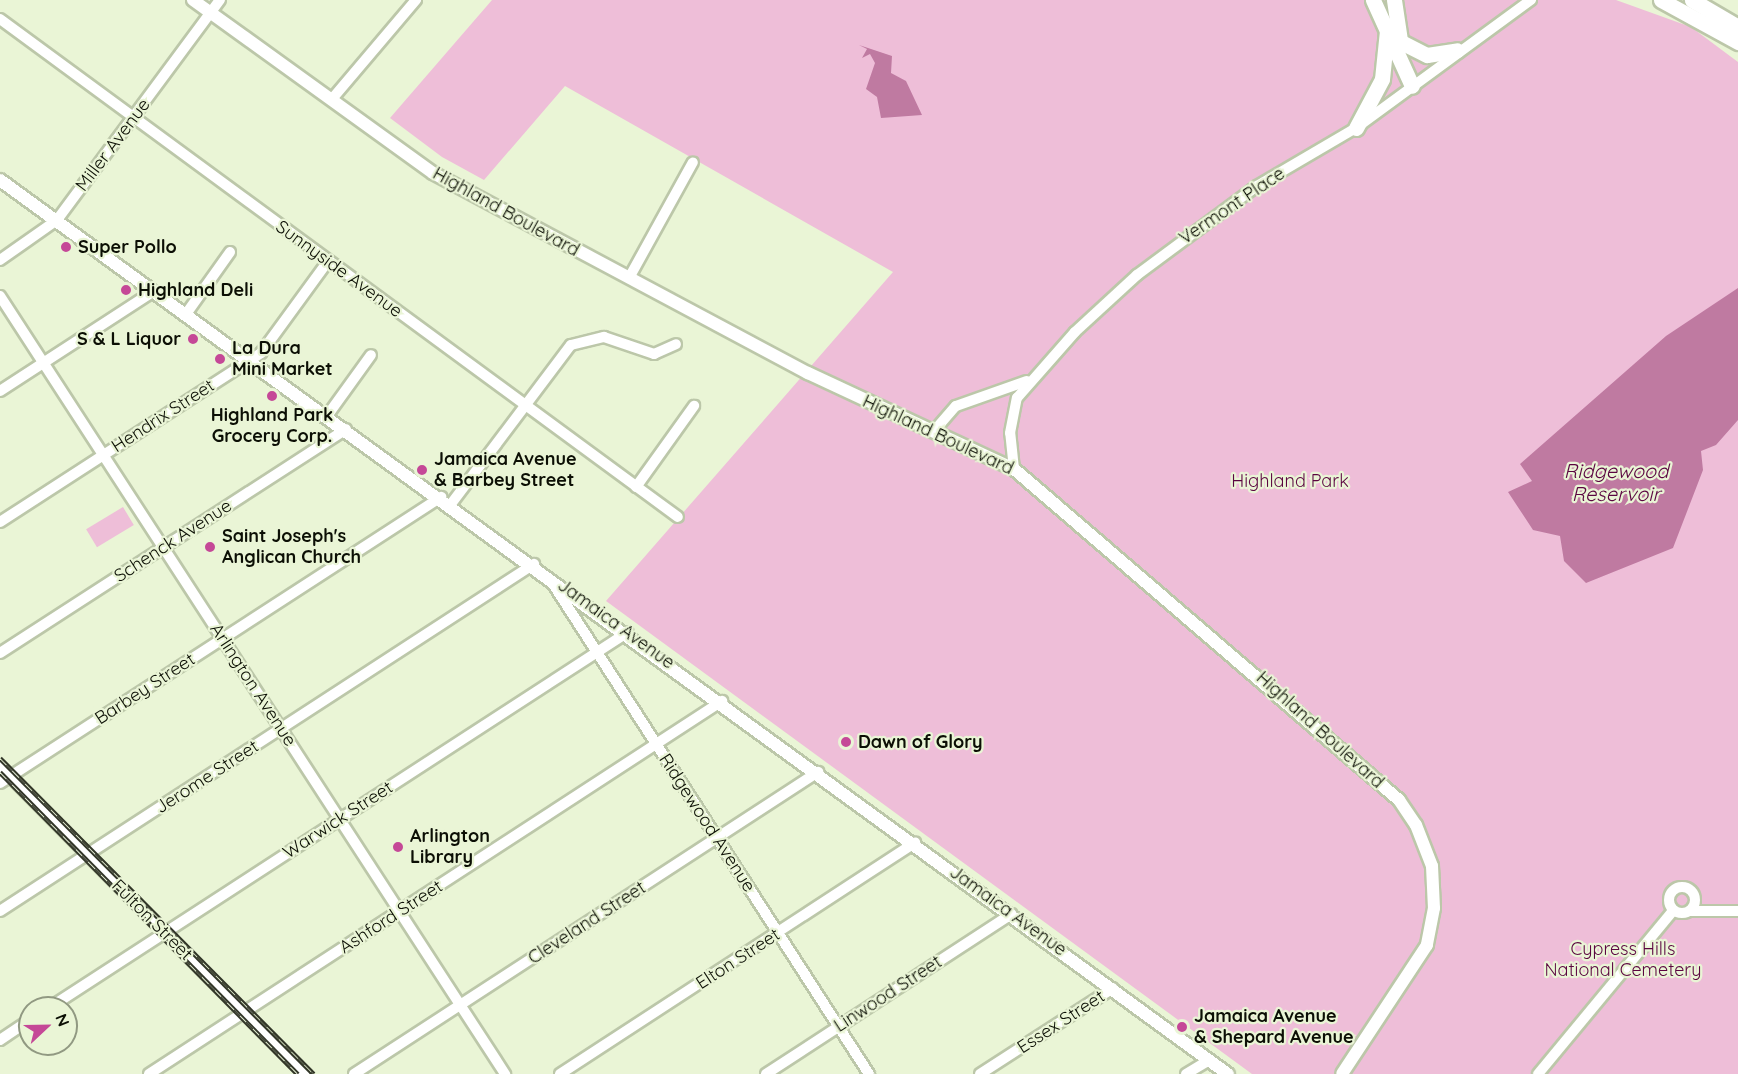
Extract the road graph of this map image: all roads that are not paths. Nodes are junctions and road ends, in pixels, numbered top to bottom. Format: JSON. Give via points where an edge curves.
{"nodes":[{"id":1,"x":193,"y":0,"type":"edge"},
{"id":2,"x":220,"y":0,"type":"edge"},
{"id":3,"x":1373,"y":0,"type":"edge"},
{"id":4,"x":1394,"y":0,"type":"edge"},
{"id":5,"x":1531,"y":0,"type":"edge"},
{"id":6,"x":1661,"y":0,"type":"edge"},
{"id":7,"x":1692,"y":0,"type":"edge"},
{"id":8,"x":409,"y":2,"type":"edge"},
{"id":9,"x":210,"y":13,"type":"junction"},
{"id":10,"x":0,"y":19,"type":"edge"},
{"id":11,"x":1738,"y":27,"type":"edge"},
{"id":12,"x":1387,"y":31,"type":"junction"},
{"id":13,"x":1401,"y":42,"type":"junction"},
{"id":14,"x":1738,"y":42,"type":"edge"},
{"id":15,"x":1457,"y":50,"type":"junction"},
{"id":16,"x":1416,"y":83,"type":"junction"},
{"id":17,"x":332,"y":99,"type":"junction"},
{"id":18,"x":134,"y":118,"type":"junction"},
{"id":19,"x":1356,"y":128,"type":"junction"},
{"id":20,"x":693,"y":162,"type":"dead end"},
{"id":21,"x":0,"y":180,"type":"edge"},
{"id":22,"x":57,"y":220,"type":"junction"},
{"id":23,"x":230,"y":252,"type":"dead end"},
{"id":24,"x":0,"y":260,"type":"edge"},
{"id":25,"x":328,"y":261,"type":"junction"},
{"id":26,"x":629,"y":278,"type":"junction"},
{"id":27,"x":154,"y":291,"type":"junction"},
{"id":28,"x":0,"y":296,"type":"edge"},
{"id":29,"x":186,"y":314,"type":"junction"},
{"id":30,"x":676,"y":344,"type":"dead end"},
{"id":31,"x":371,"y":355,"type":"dead end"},
{"id":32,"x":250,"y":360,"type":"junction"},
{"id":33,"x":43,"y":363,"type":"junction"},
{"id":34,"x":1028,"y":381,"type":"junction"},
{"id":35,"x":0,"y":391,"type":"edge"},
{"id":36,"x":524,"y":405,"type":"junction"},
{"id":37,"x":694,"y":406,"type":"dead end"},
{"id":38,"x":327,"y":416,"type":"junction"},
{"id":39,"x":346,"y":429,"type":"junction"},
{"id":40,"x":934,"y":431,"type":"junction"},
{"id":41,"x":103,"y":455,"type":"junction"},
{"id":42,"x":1014,"y":469,"type":"junction"},
{"id":43,"x":636,"y":486,"type":"junction"},
{"id":44,"x":446,"y":500,"type":"junction"},
{"id":45,"x":678,"y":517,"type":"dead end"},
{"id":46,"x":0,"y":522,"type":"edge"},
{"id":47,"x":163,"y":547,"type":"junction"},
{"id":48,"x":539,"y":568,"type":"junction"},
{"id":49,"x":628,"y":632,"type":"junction"},
{"id":50,"x":223,"y":639,"type":"junction"},
{"id":51,"x":596,"y":652,"type":"junction"},
{"id":52,"x":0,"y":653,"type":"edge"},
{"id":53,"x":722,"y":701,"type":"junction"},
{"id":54,"x":281,"y":729,"type":"junction"},
{"id":55,"x":656,"y":745,"type":"junction"},
{"id":56,"x":0,"y":766,"type":"edge"},
{"id":57,"x":818,"y":772,"type":"junction"},
{"id":58,"x":10,"y":776,"type":"junction"},
{"id":59,"x":0,"y":783,"type":"edge"},
{"id":60,"x":340,"y":819,"type":"junction"},
{"id":61,"x":717,"y":839,"type":"junction"},
{"id":62,"x":915,"y":843,"type":"junction"},
{"id":63,"x":88,"y":855,"type":"junction"},
{"id":64,"x":0,"y":911,"type":"edge"},
{"id":65,"x":400,"y":911,"type":"junction"},
{"id":66,"x":1673,"y":911,"type":"junction"},
{"id":67,"x":1690,"y":911,"type":"junction"},
{"id":68,"x":1738,"y":912,"type":"edge"},
{"id":69,"x":1011,"y":914,"type":"junction"},
{"id":70,"x":778,"y":932,"type":"junction"},
{"id":71,"x":165,"y":933,"type":"junction"},
{"id":72,"x":1113,"y":988,"type":"junction"},
{"id":73,"x":68,"y":996,"type":"edge"},
{"id":74,"x":460,"y":1005,"type":"junction"},
{"id":75,"x":244,"y":1013,"type":"junction"},
{"id":76,"x":839,"y":1026,"type":"junction"},
{"id":77,"x":18,"y":1028,"type":"edge"},
{"id":78,"x":0,"y":1040,"type":"edge"},
{"id":79,"x":1209,"y":1060,"type":"junction"},
{"id":80,"x":149,"y":1074,"type":"edge"},
{"id":81,"x":305,"y":1074,"type":"edge"},
{"id":82,"x":354,"y":1074,"type":"edge"},
{"id":83,"x":505,"y":1074,"type":"edge"},
{"id":84,"x":560,"y":1074,"type":"edge"},
{"id":85,"x":766,"y":1074,"type":"edge"},
{"id":86,"x":869,"y":1074,"type":"edge"},
{"id":87,"x":980,"y":1074,"type":"edge"},
{"id":88,"x":1186,"y":1074,"type":"edge"},
{"id":89,"x":1228,"y":1074,"type":"edge"},
{"id":90,"x":1342,"y":1074,"type":"edge"},
{"id":91,"x":1538,"y":1074,"type":"edge"}],
"edges":[{"from":1,"to":9,"type":"main road","name":"Highland Boulevard"},
{"from":2,"to":9,"type":"street","name":"Miller Avenue"},
{"from":3,"to":12,"type":"highway"},
{"from":4,"to":13,"type":"highway","via":[[1393,22]]},
{"from":5,"to":15,"type":"street","name":"Vermont Place"},
{"from":6,"to":14,"type":"highway"},
{"from":7,"to":11,"type":"highway"},
{"from":8,"to":17,"type":"street"},
{"from":9,"to":17,"type":"main road","name":"Highland Boulevard"},
{"from":9,"to":18,"type":"street","name":"Miller Avenue"},
{"from":10,"to":18,"type":"street","name":"Sunnyside Avenue"},
{"from":12,"to":16,"type":"highway"},
{"from":12,"to":19,"type":"highway","via":[[1382,79]]},
{"from":13,"to":15,"type":"highway","via":[[1427,55]]},
{"from":13,"to":16,"type":"highway"},
{"from":15,"to":16,"type":"street","name":"Vermont Place"},
{"from":16,"to":19,"type":"street","name":"Vermont Place"},
{"from":17,"to":26,"type":"main road","name":"Highland Boulevard","via":[[433,173]]},
{"from":18,"to":22,"type":"street","name":"Miller Avenue"},
{"from":18,"to":25,"type":"street","name":"Sunnyside Avenue"},
{"from":19,"to":34,"type":"street","name":"Vermont Place","via":[[1204,222],[1137,275]]},
{"from":20,"to":26,"type":"street"},
{"from":21,"to":22,"type":"main road","name":"Jamaica Avenue"},
{"from":22,"to":24,"type":"street","name":"Miller Avenue"},
{"from":22,"to":27,"type":"main road","name":"Jamaica Avenue"},
{"from":23,"to":29,"type":"street"},
{"from":25,"to":32,"type":"street","name":"Hendrix Street"},
{"from":25,"to":36,"type":"street","name":"Sunnyside Avenue"},
{"from":26,"to":40,"type":"main road","name":"Highland Boulevard","via":[[808,373]]},
{"from":27,"to":29,"type":"main road","name":"Jamaica Avenue"},
{"from":27,"to":33,"type":"street"},
{"from":28,"to":33,"type":"street","name":"Arlington Avenue"},
{"from":29,"to":32,"type":"main road","name":"Jamaica Avenue"},
{"from":30,"to":36,"type":"street","name":"Barbey Street","via":[[648,354],[604,337],[579,341],[558,357]]},
{"from":31,"to":38,"type":"street"},
{"from":32,"to":38,"type":"main road","name":"Jamaica Avenue"},
{"from":32,"to":41,"type":"street","name":"Hendrix Street"},
{"from":33,"to":35,"type":"street"},
{"from":33,"to":41,"type":"street","name":"Arlington Avenue"},
{"from":34,"to":40,"type":"street","via":[[956,406]]},
{"from":34,"to":42,"type":"street","name":"Vermont Place","via":[[1011,411]]},
{"from":36,"to":43,"type":"street","name":"Sunnyside Avenue"},
{"from":36,"to":44,"type":"street","name":"Barbey Street"},
{"from":37,"to":43,"type":"street"},
{"from":38,"to":39,"type":"main road","name":"Jamaica Avenue"},
{"from":39,"to":44,"type":"main road","name":"Jamaica Avenue"},
{"from":39,"to":47,"type":"street","name":"Schenck Avenue"},
{"from":40,"to":42,"type":"main road","name":"Highland Boulevard"},
{"from":41,"to":46,"type":"street","name":"Hendrix Street"},
{"from":41,"to":47,"type":"street","name":"Arlington Avenue"},
{"from":42,"to":90,"type":"main road","name":"Highland Boulevard","via":[[1302,714],[1399,800],[1416,825],[1432,866],[1434,908],[1427,945]]},
{"from":43,"to":45,"type":"street","name":"Sunnyside Avenue"},
{"from":44,"to":48,"type":"main road","name":"Jamaica Avenue"},
{"from":44,"to":50,"type":"street","name":"Barbey Street"},
{"from":47,"to":50,"type":"street","name":"Arlington Avenue"},
{"from":47,"to":52,"type":"street","name":"Schenck Avenue"},
{"from":48,"to":49,"type":"main road","name":"Jamaica Avenue"},
{"from":48,"to":51,"type":"street","name":"Ridgewood Avenue"},
{"from":48,"to":54,"type":"street","name":"Jerome Street"},
{"from":49,"to":51,"type":"street","name":"Warwick Street"},
{"from":49,"to":53,"type":"main road","name":"Jamaica Avenue"},
{"from":50,"to":54,"type":"street","name":"Arlington Avenue"},
{"from":50,"to":58,"type":"street","name":"Barbey Street"},
{"from":51,"to":55,"type":"street","name":"Ridgewood Avenue"},
{"from":51,"to":60,"type":"street","name":"Warwick Street"},
{"from":53,"to":55,"type":"street","name":"Ashford Street"},
{"from":53,"to":57,"type":"main road","name":"Jamaica Avenue"},
{"from":54,"to":60,"type":"street","name":"Arlington Avenue"},
{"from":54,"to":63,"type":"street","name":"Jerome Street"},
{"from":55,"to":61,"type":"street","name":"Ridgewood Avenue"},
{"from":55,"to":65,"type":"street","name":"Ashford Street"},
{"from":56,"to":58,"type":"street","name":"Fulton Street"},
{"from":57,"to":61,"type":"street","name":"Cleveland Street"},
{"from":57,"to":62,"type":"main road","name":"Jamaica Avenue"},
{"from":58,"to":59,"type":"street","name":"Barbey Street"},
{"from":58,"to":63,"type":"street","name":"Fulton Street"},
{"from":60,"to":65,"type":"street","name":"Arlington Avenue"},
{"from":60,"to":71,"type":"street","name":"Warwick Street"},
{"from":61,"to":70,"type":"street","name":"Ridgewood Avenue"},
{"from":61,"to":74,"type":"street","name":"Cleveland Street"},
{"from":62,"to":69,"type":"main road","name":"Jamaica Avenue"},
{"from":62,"to":70,"type":"street","name":"Elton Street"},
{"from":63,"to":64,"type":"street","name":"Jerome Street"},
{"from":63,"to":71,"type":"street","name":"Fulton Street"},
{"from":65,"to":74,"type":"street","name":"Arlington Avenue"},
{"from":65,"to":75,"type":"street","name":"Ashford Street"},
{"from":66,"to":67,"type":"street"},
{"from":66,"to":67,"type":"street","via":[[1670,894],[1680,887],[1694,896]]},
{"from":66,"to":91,"type":"street"},
{"from":67,"to":68,"type":"street"},
{"from":69,"to":72,"type":"main road","name":"Jamaica Avenue"},
{"from":69,"to":76,"type":"street","name":"Linwood Street"},
{"from":70,"to":76,"type":"street","name":"Ridgewood Avenue"},
{"from":70,"to":84,"type":"street","name":"Elton Street"},
{"from":71,"to":73,"type":"street","name":"Warwick Street"},
{"from":71,"to":75,"type":"street","name":"Fulton Street"},
{"from":72,"to":79,"type":"main road","name":"Jamaica Avenue"},
{"from":72,"to":87,"type":"street","name":"Essex Street"},
{"from":74,"to":82,"type":"street","name":"Cleveland Street"},
{"from":74,"to":83,"type":"street","name":"Arlington Avenue"},
{"from":75,"to":80,"type":"street","name":"Ashford Street"},
{"from":75,"to":81,"type":"street","name":"Fulton Street"},
{"from":76,"to":85,"type":"street","name":"Linwood Street"},
{"from":76,"to":86,"type":"street","name":"Ridgewood Avenue"},
{"from":77,"to":78,"type":"street"},
{"from":79,"to":88,"type":"street"},
{"from":79,"to":89,"type":"main road","name":"Jamaica Avenue"}]}
